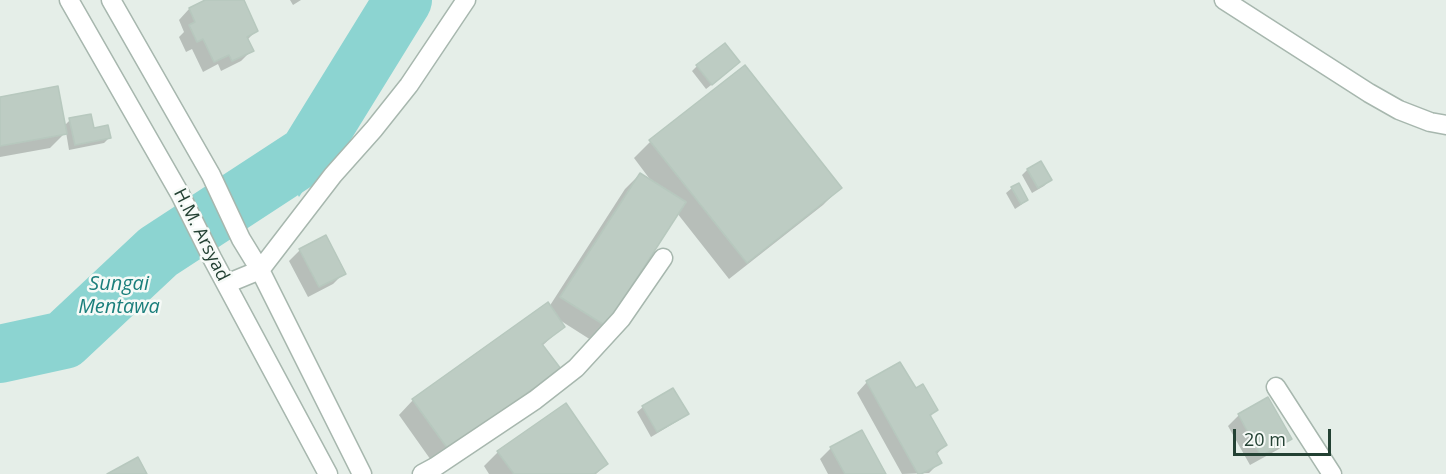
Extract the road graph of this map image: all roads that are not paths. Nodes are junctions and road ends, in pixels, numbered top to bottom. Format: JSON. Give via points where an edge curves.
{"nodes":[{"id":1,"x":69,"y":0,"type":"edge"},
{"id":2,"x":111,"y":0,"type":"edge"},
{"id":3,"x":466,"y":0,"type":"edge"},
{"id":4,"x":1224,"y":0,"type":"edge"},
{"id":5,"x":1446,"y":125,"type":"edge"},
{"id":6,"x":663,"y":258,"type":"dead end"},
{"id":7,"x":260,"y":270,"type":"junction"},
{"id":8,"x":226,"y":284,"type":"junction"},
{"id":9,"x":1276,"y":387,"type":"dead end"},
{"id":10,"x":328,"y":474,"type":"edge"},
{"id":11,"x":362,"y":474,"type":"edge"},
{"id":12,"x":422,"y":474,"type":"edge"},
{"id":13,"x":1332,"y":474,"type":"edge"}],
"edges":[{"from":1,"to":8,"type":"street","name":"H.M. Arsyad","via":[[180,194]]},
{"from":2,"to":7,"type":"street","name":"H.M. Arsyad"},
{"from":3,"to":7,"type":"street","via":[[409,85]]},
{"from":4,"to":5,"type":"street","via":[[1399,110]]},
{"from":6,"to":12,"type":"street","via":[[621,318],[576,368]]},
{"from":7,"to":8,"type":"street"},
{"from":7,"to":11,"type":"street","name":"H.M. Arsyad"},
{"from":8,"to":10,"type":"street","name":"H.M. Arsyad"},
{"from":9,"to":13,"type":"street"}]}
